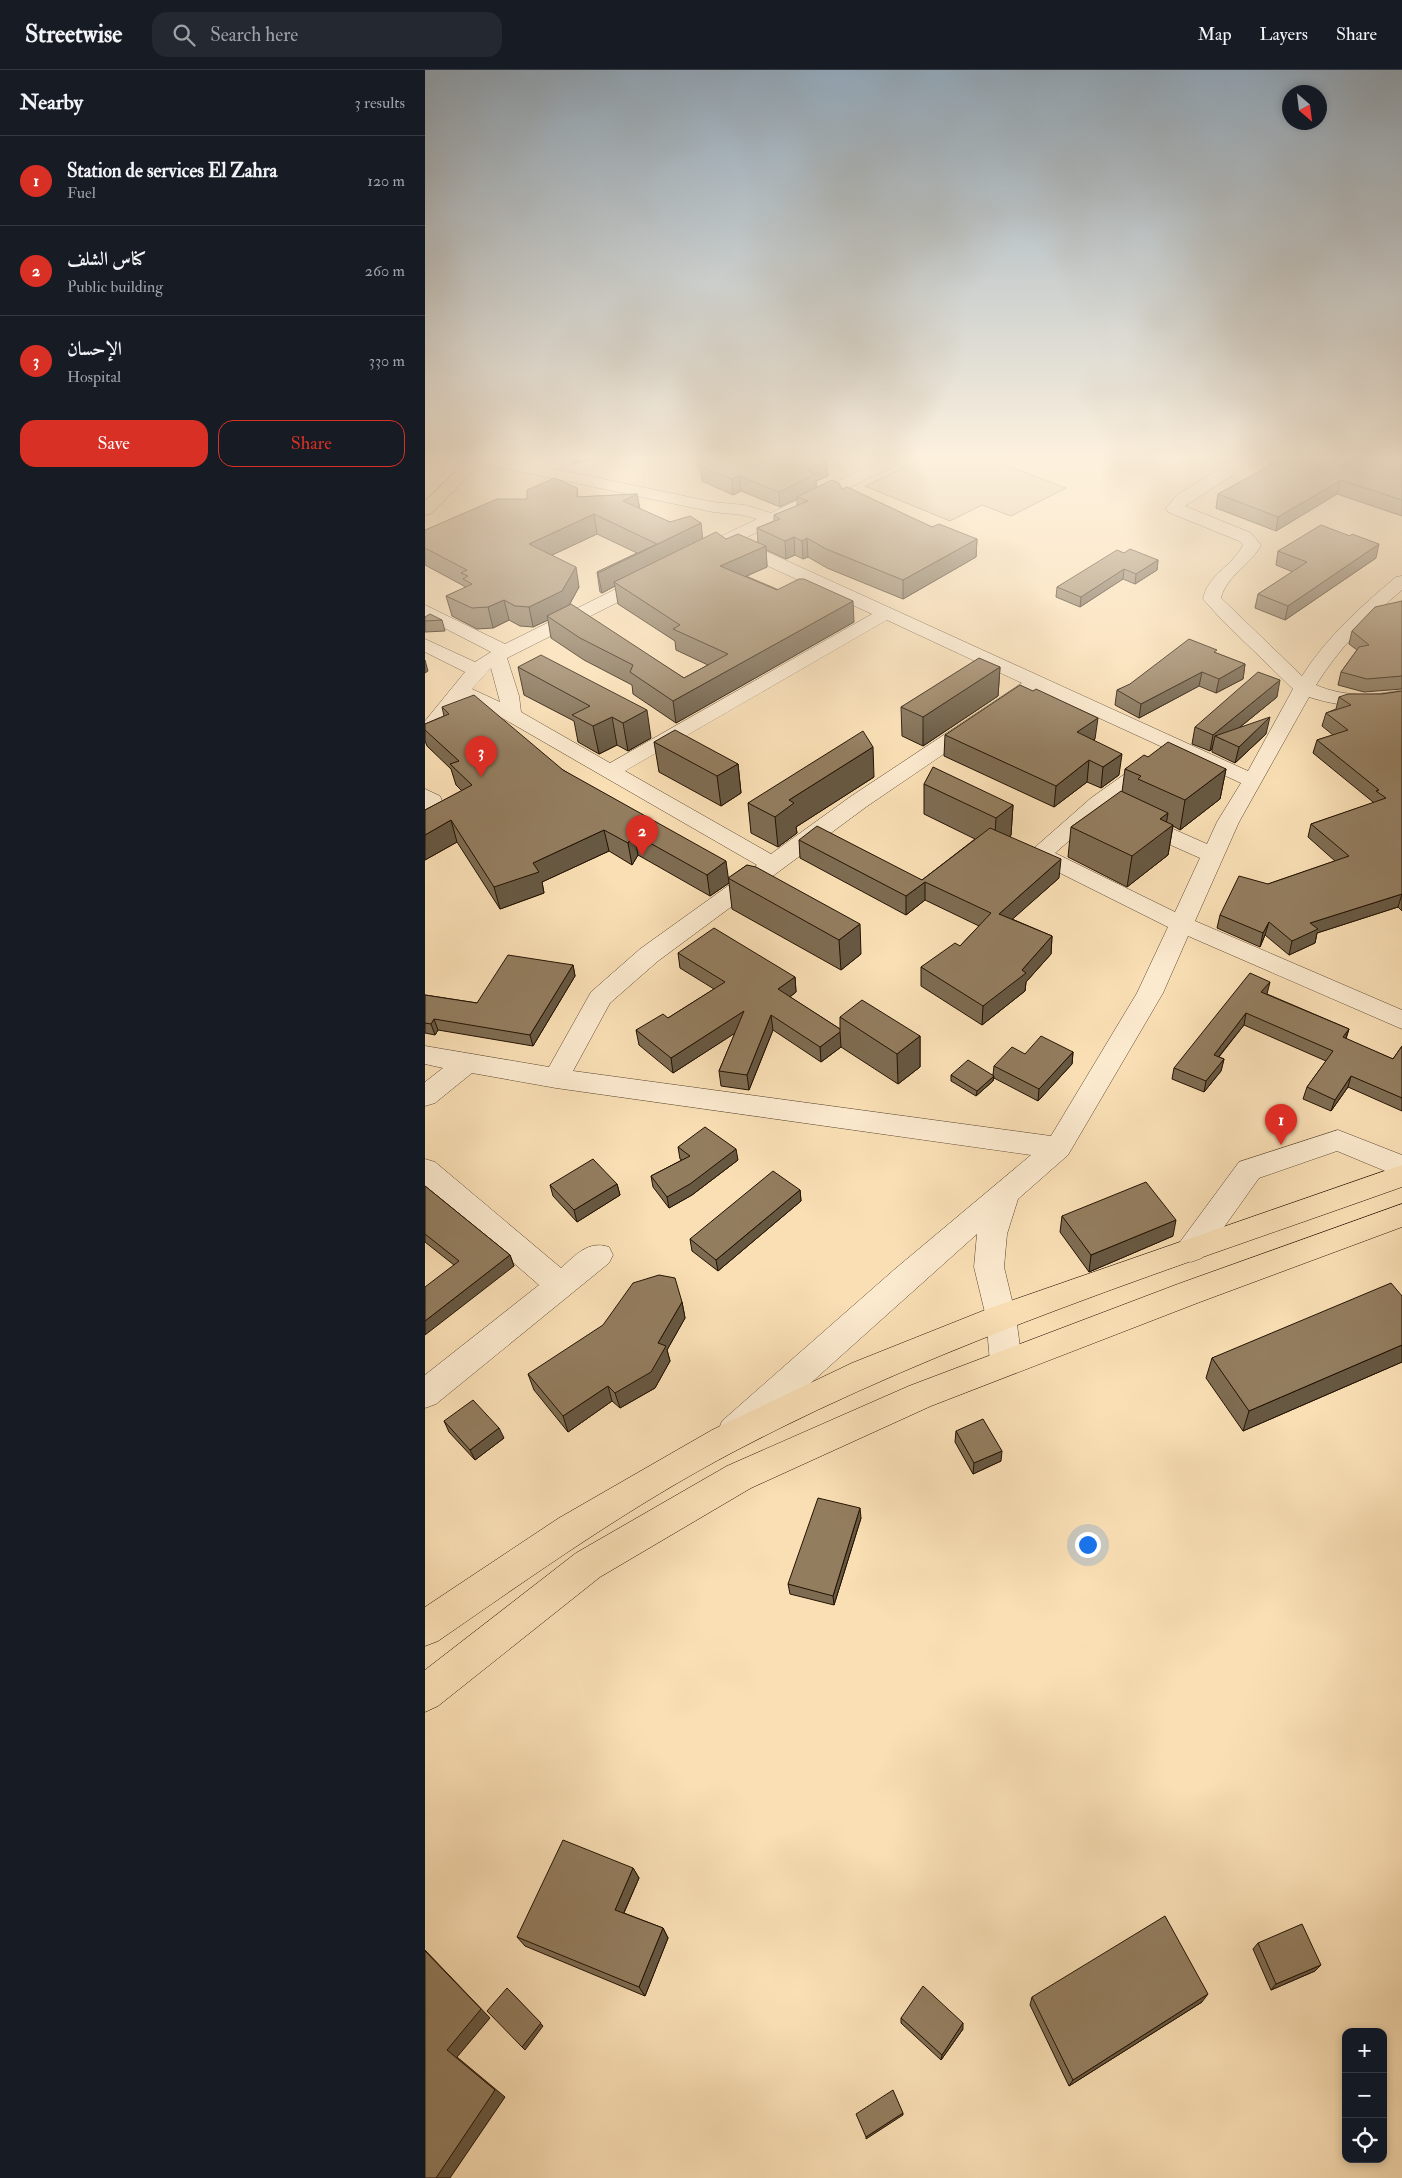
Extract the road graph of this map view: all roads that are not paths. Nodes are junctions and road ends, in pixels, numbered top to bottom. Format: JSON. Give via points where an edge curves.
{"nodes":[{"id":1,"x":761,"y":554,"type":"edge"},
{"id":2,"x":1248,"y":554,"type":"edge"},
{"id":3,"x":668,"y":570,"type":"edge"},
{"id":4,"x":1400,"y":585,"type":"edge"},
{"id":5,"x":425,"y":611,"type":"edge"},
{"id":6,"x":885,"y":614,"type":"junction"},
{"id":7,"x":425,"y":644,"type":"edge"},
{"id":8,"x":501,"y":653,"type":"junction"},
{"id":9,"x":477,"y":670,"type":"junction"},
{"id":10,"x":1035,"y":683,"type":"junction"},
{"id":11,"x":1304,"y":688,"type":"junction"},
{"id":12,"x":459,"y":691,"type":"junction"},
{"id":13,"x":1402,"y":696,"type":"edge"},
{"id":14,"x":511,"y":715,"type":"junction"},
{"id":15,"x":425,"y":734,"type":"edge"},
{"id":16,"x":1176,"y":746,"type":"junction"},
{"id":17,"x":609,"y":772,"type":"junction"},
{"id":18,"x":1253,"y":781,"type":"junction"},
{"id":19,"x":425,"y":796,"type":"edge"},
{"id":20,"x":1099,"y":803,"type":"junction"},
{"id":21,"x":425,"y":820,"type":"edge"},
{"id":22,"x":1212,"y":855,"type":"junction"},
{"id":23,"x":773,"y":865,"type":"junction"},
{"id":24,"x":1181,"y":924,"type":"junction"},
{"id":25,"x":1402,"y":1020,"type":"edge"},
{"id":26,"x":425,"y":1055,"type":"edge"},
{"id":27,"x":467,"y":1062,"type":"junction"},
{"id":28,"x":556,"y":1078,"type":"junction"},
{"id":29,"x":425,"y":1096,"type":"edge"},
{"id":30,"x":1059,"y":1148,"type":"junction"},
{"id":31,"x":1402,"y":1167,"type":"edge"},
{"id":32,"x":425,"y":1170,"type":"edge"},
{"id":33,"x":1402,"y":1176,"type":"edge"},
{"id":34,"x":1004,"y":1197,"type":"junction"},
{"id":35,"x":1402,"y":1216,"type":"edge"},
{"id":36,"x":1191,"y":1250,"type":"junction"},
{"id":37,"x":598,"y":1255,"type":"dead end"},
{"id":38,"x":560,"y":1285,"type":"junction"},
{"id":39,"x":1001,"y":1317,"type":"junction"},
{"id":40,"x":1006,"y":1362,"type":"junction"},
{"id":41,"x":425,"y":1394,"type":"edge"},
{"id":42,"x":724,"y":1440,"type":"junction"},
{"id":43,"x":425,"y":1628,"type":"edge"},
{"id":44,"x":425,"y":1693,"type":"edge"}],
"edges":[{"from":1,"to":6,"type":"street"},
{"from":2,"to":11,"type":"street","via":[[1218,583],[1212,599],[1232,622]]},
{"from":3,"to":8,"type":"street"},
{"from":4,"to":11,"type":"street","via":[[1346,632],[1321,661]]},
{"from":5,"to":8,"type":"street"},
{"from":6,"to":10,"type":"street"},
{"from":6,"to":17,"type":"street"},
{"from":7,"to":9,"type":"street"},
{"from":8,"to":9,"type":"street"},
{"from":8,"to":14,"type":"street"},
{"from":9,"to":12,"type":"street"},
{"from":10,"to":16,"type":"street"},
{"from":10,"to":23,"type":"street","via":[[858,802]]},
{"from":11,"to":13,"type":"street","via":[[1369,703]]},
{"from":11,"to":18,"type":"street"},
{"from":12,"to":14,"type":"street"},
{"from":12,"to":15,"type":"street"},
{"from":14,"to":17,"type":"street"},
{"from":16,"to":18,"type":"street"},
{"from":16,"to":20,"type":"street"},
{"from":17,"to":23,"type":"street"},
{"from":18,"to":22,"type":"street"},
{"from":19,"to":21,"type":"street","via":[[432,801],[435,810]]},
{"from":20,"to":22,"type":"street"},
{"from":20,"to":24,"type":"street","via":[[1044,849],[1044,856]]},
{"from":22,"to":24,"type":"street"},
{"from":23,"to":28,"type":"street","via":[[649,955],[600,998]]},
{"from":24,"to":25,"type":"street"},
{"from":24,"to":30,"type":"street","via":[[1150,993]]},
{"from":26,"to":27,"type":"street"},
{"from":27,"to":28,"type":"street"},
{"from":27,"to":29,"type":"street"},
{"from":28,"to":30,"type":"street"},
{"from":30,"to":34,"type":"street"},
{"from":31,"to":36,"type":"street","via":[[1338,1140],[1249,1170]]},
{"from":32,"to":38,"type":"street"},
{"from":33,"to":36,"type":"main road"},
{"from":34,"to":39,"type":"street","via":[[989,1253],[989,1267]]},
{"from":34,"to":42,"type":"street","via":[[906,1278]]},
{"from":35,"to":40,"type":"main road"},
{"from":36,"to":39,"type":"main road"},
{"from":37,"to":38,"type":"street"},
{"from":38,"to":41,"type":"street"},
{"from":39,"to":40,"type":"street"},
{"from":39,"to":42,"type":"main road","via":[[863,1373]]},
{"from":40,"to":44,"type":"main road","via":[[920,1396],[739,1477],[588,1565]]},
{"from":42,"to":43,"type":"main road","via":[[571,1529]]}]}
